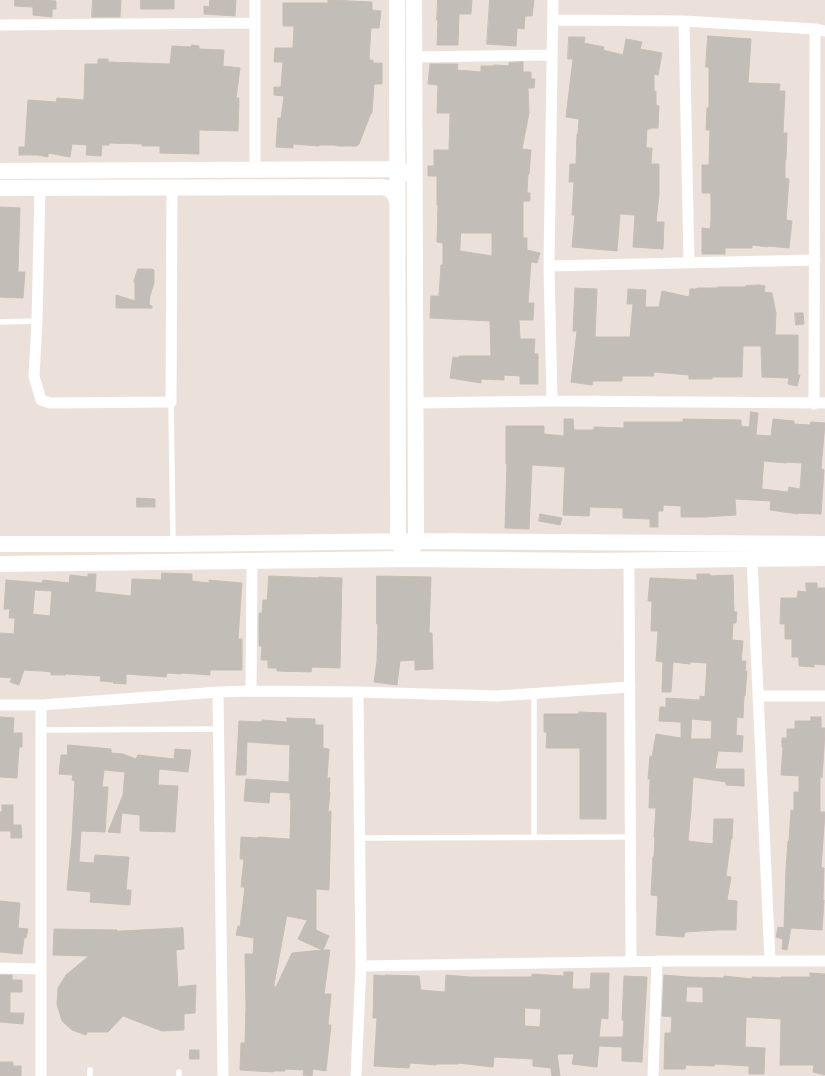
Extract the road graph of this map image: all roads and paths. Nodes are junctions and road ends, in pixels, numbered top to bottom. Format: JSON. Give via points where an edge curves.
{"nodes":[{"id":1,"x":255,"y":0,"type":"edge"},
{"id":2,"x":396,"y":0,"type":"edge"},
{"id":3,"x":414,"y":0,"type":"edge"},
{"id":4,"x":553,"y":0,"type":"edge"},
{"id":5,"x":553,"y":20,"type":"junction"},
{"id":6,"x":684,"y":21,"type":"junction"},
{"id":7,"x":255,"y":23,"type":"junction"},
{"id":8,"x":0,"y":24,"type":"edge"},
{"id":9,"x":820,"y":30,"type":"edge"},
{"id":10,"x":552,"y":55,"type":"junction"},
{"id":11,"x":414,"y":57,"type":"junction"},
{"id":12,"x":397,"y":169,"type":"junction"},
{"id":13,"x":255,"y":170,"type":"junction"},
{"id":14,"x":0,"y":171,"type":"edge"},
{"id":15,"x":0,"y":188,"type":"edge"},
{"id":16,"x":40,"y":188,"type":"junction"},
{"id":17,"x":172,"y":188,"type":"junction"},
{"id":18,"x":397,"y":202,"type":"junction"},
{"id":19,"x":414,"y":251,"type":"junction"},
{"id":20,"x":815,"y":260,"type":"junction"},
{"id":21,"x":689,"y":262,"type":"junction"},
{"id":22,"x":549,"y":266,"type":"junction"},
{"id":23,"x":37,"y":321,"type":"junction"},
{"id":24,"x":0,"y":322,"type":"edge"},
{"id":25,"x":552,"y":400,"type":"junction"},
{"id":26,"x":171,"y":402,"type":"junction"},
{"id":27,"x":416,"y":403,"type":"junction"},
{"id":28,"x":820,"y":404,"type":"edge"},
{"id":29,"x":398,"y":541,"type":"junction"},
{"id":30,"x":416,"y":541,"type":"junction"},
{"id":31,"x":0,"y":544,"type":"edge"},
{"id":32,"x":173,"y":544,"type":"junction"},
{"id":33,"x":825,"y":544,"type":"edge"},
{"id":34,"x":825,"y":558,"type":"edge"},
{"id":35,"x":408,"y":559,"type":"junction"},
{"id":36,"x":752,"y":559,"type":"junction"},
{"id":37,"x":629,"y":560,"type":"junction"},
{"id":38,"x":252,"y":562,"type":"junction"},
{"id":39,"x":0,"y":564,"type":"edge"},
{"id":40,"x":630,"y":687,"type":"junction"},
{"id":41,"x":251,"y":691,"type":"junction"},
{"id":42,"x":218,"y":692,"type":"junction"},
{"id":43,"x":358,"y":692,"type":"junction"},
{"id":44,"x":534,"y":694,"type":"junction"},
{"id":45,"x":758,"y":696,"type":"junction"},
{"id":46,"x":825,"y":696,"type":"edge"},
{"id":47,"x":0,"y":705,"type":"edge"},
{"id":48,"x":42,"y":705,"type":"junction"},
{"id":49,"x":219,"y":729,"type":"junction"},
{"id":50,"x":42,"y":730,"type":"junction"},
{"id":51,"x":534,"y":837,"type":"junction"},
{"id":52,"x":631,"y":837,"type":"junction"},
{"id":53,"x":359,"y":838,"type":"junction"},
{"id":54,"x":657,"y":961,"type":"junction"},
{"id":55,"x":770,"y":961,"type":"junction"},
{"id":56,"x":825,"y":961,"type":"edge"},
{"id":57,"x":631,"y":962,"type":"junction"},
{"id":58,"x":361,"y":966,"type":"junction"},
{"id":59,"x":0,"y":968,"type":"edge"},
{"id":60,"x":41,"y":969,"type":"junction"},
{"id":61,"x":41,"y":1076,"type":"edge"},
{"id":62,"x":223,"y":1076,"type":"edge"},
{"id":63,"x":356,"y":1076,"type":"edge"},
{"id":64,"x":653,"y":1076,"type":"edge"}],
"edges":[{"from":1,"to":7,"type":"street"},
{"from":2,"to":12,"type":"street"},
{"from":3,"to":11,"type":"street"},
{"from":4,"to":5,"type":"street"},
{"from":5,"to":6,"type":"street"},
{"from":5,"to":10,"type":"street"},
{"from":6,"to":9,"type":"street"},
{"from":6,"to":21,"type":"street"},
{"from":7,"to":8,"type":"street"},
{"from":7,"to":13,"type":"street"},
{"from":9,"to":20,"type":"street"},
{"from":10,"to":11,"type":"street"},
{"from":10,"to":22,"type":"street"},
{"from":11,"to":19,"type":"street"},
{"from":12,"to":13,"type":"street"},
{"from":12,"to":18,"type":"street"},
{"from":12,"to":19,"type":"street","via":[[404,172],[406,178],[406,212]]},
{"from":13,"to":14,"type":"street"},
{"from":15,"to":16,"type":"street"},
{"from":16,"to":17,"type":"street"},
{"from":16,"to":23,"type":"street"},
{"from":17,"to":18,"type":"street","via":[[381,187],[393,192]]},
{"from":17,"to":26,"type":"street"},
{"from":18,"to":29,"type":"street"},
{"from":19,"to":27,"type":"street"},
{"from":20,"to":21,"type":"street"},
{"from":20,"to":28,"type":"street"},
{"from":21,"to":22,"type":"street"},
{"from":22,"to":25,"type":"street"},
{"from":23,"to":24,"type":"lane"},
{"from":23,"to":26,"type":"street","via":[[34,376],[40,400],[50,403]]},
{"from":25,"to":27,"type":"street"},
{"from":25,"to":28,"type":"street"},
{"from":26,"to":32,"type":"lane"},
{"from":27,"to":30,"type":"street"},
{"from":29,"to":30,"type":"street"},
{"from":29,"to":32,"type":"street"},
{"from":29,"to":35,"type":"street"},
{"from":30,"to":33,"type":"street"},
{"from":30,"to":35,"type":"street"},
{"from":31,"to":32,"type":"street"},
{"from":34,"to":36,"type":"street"},
{"from":35,"to":37,"type":"street"},
{"from":35,"to":38,"type":"street"},
{"from":36,"to":37,"type":"street"},
{"from":36,"to":45,"type":"street"},
{"from":37,"to":40,"type":"street"},
{"from":38,"to":39,"type":"street"},
{"from":38,"to":41,"type":"street"},
{"from":40,"to":44,"type":"street"},
{"from":40,"to":52,"type":"street"},
{"from":41,"to":42,"type":"street"},
{"from":41,"to":43,"type":"street"},
{"from":42,"to":48,"type":"street"},
{"from":42,"to":49,"type":"street"},
{"from":43,"to":44,"type":"street","via":[[497,696]]},
{"from":43,"to":53,"type":"street"},
{"from":44,"to":51,"type":"lane"},
{"from":45,"to":46,"type":"street"},
{"from":45,"to":55,"type":"street"},
{"from":47,"to":48,"type":"street"},
{"from":48,"to":50,"type":"street"},
{"from":49,"to":50,"type":"lane"},
{"from":49,"to":62,"type":"street"},
{"from":50,"to":60,"type":"street"},
{"from":51,"to":52,"type":"lane"},
{"from":51,"to":53,"type":"lane"},
{"from":52,"to":57,"type":"street"},
{"from":53,"to":58,"type":"street"},
{"from":54,"to":55,"type":"street"},
{"from":54,"to":57,"type":"street"},
{"from":54,"to":64,"type":"street"},
{"from":55,"to":56,"type":"street"},
{"from":57,"to":58,"type":"street"},
{"from":58,"to":63,"type":"street"},
{"from":59,"to":60,"type":"street"},
{"from":60,"to":61,"type":"street"}]}
